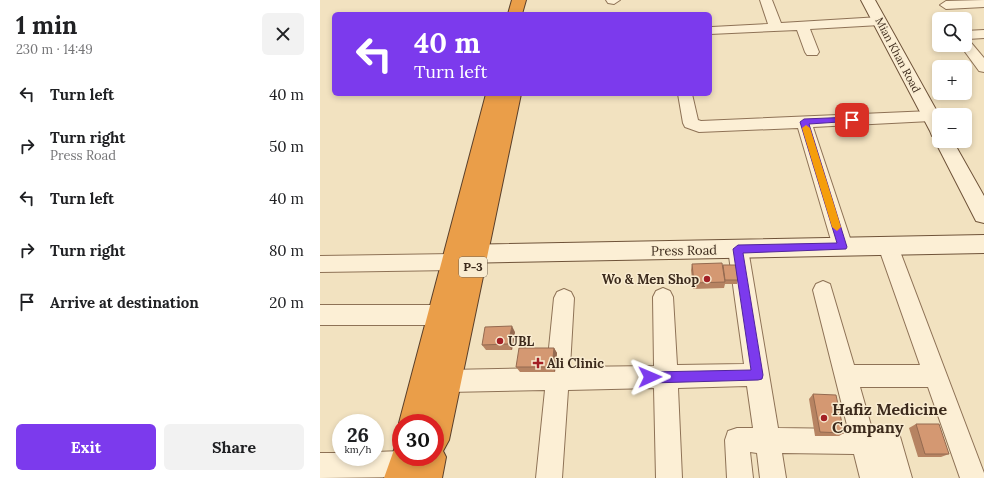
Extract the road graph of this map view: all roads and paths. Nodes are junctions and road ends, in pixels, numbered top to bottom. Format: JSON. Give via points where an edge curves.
{"nodes":[{"id":1,"x":766,"y":0,"type":"edge"},
{"id":2,"x":868,"y":0,"type":"edge"},
{"id":3,"x":528,"y":2,"type":"edge"},
{"id":4,"x":944,"y":2,"type":"edge"},
{"id":5,"x":984,"y":3,"type":"edge"},
{"id":6,"x":517,"y":12,"type":"edge"},
{"id":7,"x":951,"y":12,"type":"edge"},
{"id":8,"x":880,"y":21,"type":"junction"},
{"id":9,"x":802,"y":25,"type":"junction"},
{"id":10,"x":776,"y":27,"type":"junction"},
{"id":11,"x":712,"y":31,"type":"dead end"},
{"id":12,"x":984,"y":34,"type":"edge"},
{"id":13,"x":972,"y":35,"type":"edge"},
{"id":14,"x":812,"y":52,"type":"dead end"},
{"id":15,"x":972,"y":52,"type":"edge"},
{"id":16,"x":984,"y":68,"type":"edge"},
{"id":17,"x":495,"y":96,"type":"edge"},
{"id":18,"x":511,"y":96,"type":"edge"},
{"id":19,"x":685,"y":96,"type":"edge"},
{"id":20,"x":931,"y":116,"type":"joint"},
{"id":21,"x":804,"y":122,"type":"junction"},
{"id":22,"x":948,"y":148,"type":"edge"},
{"id":23,"x":984,"y":214,"type":"edge"},
{"id":24,"x":984,"y":244,"type":"edge"},
{"id":25,"x":888,"y":246,"type":"junction"},
{"id":26,"x":843,"y":247,"type":"junction"},
{"id":27,"x":738,"y":249,"type":"junction"},
{"id":28,"x":462,"y":256,"type":"junction"},
{"id":29,"x":320,"y":264,"type":"edge"},
{"id":30,"x":823,"y":290,"type":"dead end"},
{"id":31,"x":663,"y":297,"type":"dead end"},
{"id":32,"x":564,"y":298,"type":"dead end"},
{"id":33,"x":320,"y":315,"type":"edge"},
{"id":34,"x":440,"y":315,"type":"junction"},
{"id":35,"x":758,"y":375,"type":"junction"},
{"id":36,"x":846,"y":376,"type":"junction"},
{"id":37,"x":936,"y":376,"type":"junction"},
{"id":38,"x":665,"y":377,"type":"junction"},
{"id":39,"x":559,"y":378,"type":"junction"},
{"id":40,"x":448,"y":381,"type":"junction"},
{"id":41,"x":415,"y":414,"type":"edge"},
{"id":42,"x":441,"y":414,"type":"edge"},
{"id":43,"x":767,"y":440,"type":"junction"},
{"id":44,"x":320,"y":466,"type":"edge"},
{"id":45,"x":408,"y":469,"type":"edge"},
{"id":46,"x":549,"y":478,"type":"edge"},
{"id":47,"x":669,"y":478,"type":"edge"},
{"id":48,"x":740,"y":478,"type":"edge"},
{"id":49,"x":773,"y":478,"type":"edge"},
{"id":50,"x":872,"y":478,"type":"edge"},
{"id":51,"x":899,"y":478,"type":"edge"},
{"id":52,"x":973,"y":478,"type":"edge"}],
"edges":[{"from":1,"to":10,"type":"street"},
{"from":2,"to":8,"type":"main road","name":"Mian Khan Road"},
{"from":3,"to":6,"type":"highway"},
{"from":4,"to":5,"type":"street"},
{"from":4,"to":7,"type":"street"},
{"from":8,"to":9,"type":"street"},
{"from":8,"to":20,"type":"main road","name":"Mian Khan Road"},
{"from":9,"to":10,"type":"street"},
{"from":9,"to":14,"type":"street"},
{"from":10,"to":11,"type":"street"},
{"from":12,"to":13,"type":"street"},
{"from":15,"to":16,"type":"street"},
{"from":17,"to":28,"type":"highway","number":"P-3"},
{"from":18,"to":28,"type":"highway","number":"P-3"},
{"from":19,"to":21,"type":"street","via":[[691,122],[699,127]]},
{"from":20,"to":21,"type":"street"},
{"from":21,"to":26,"type":"street"},
{"from":22,"to":23,"type":"main road"},
{"from":24,"to":25,"type":"main road","name":"Press Road"},
{"from":25,"to":26,"type":"main road","name":"Press Road"},
{"from":25,"to":37,"type":"street"},
{"from":26,"to":27,"type":"main road","name":"Press Road"},
{"from":27,"to":28,"type":"main road","name":"Press Road"},
{"from":27,"to":35,"type":"street"},
{"from":28,"to":29,"type":"street"},
{"from":28,"to":34,"type":"highway","number":"P-3"},
{"from":28,"to":40,"type":"highway","number":"P-3"},
{"from":30,"to":36,"type":"street"},
{"from":31,"to":38,"type":"street"},
{"from":32,"to":39,"type":"street"},
{"from":33,"to":34,"type":"street"},
{"from":34,"to":41,"type":"highway","number":"P-3"},
{"from":35,"to":38,"type":"street"},
{"from":35,"to":43,"type":"street"},
{"from":36,"to":37,"type":"street"},
{"from":36,"to":50,"type":"street"},
{"from":37,"to":52,"type":"street"},
{"from":38,"to":39,"type":"street"},
{"from":38,"to":47,"type":"street"},
{"from":39,"to":40,"type":"street"},
{"from":39,"to":46,"type":"street"},
{"from":40,"to":42,"type":"highway","number":"P-3"},
{"from":43,"to":48,"type":"street","via":[[737,440]]},
{"from":43,"to":49,"type":"street"},
{"from":43,"to":51,"type":"street","via":[[890,442]]},
{"from":44,"to":45,"type":"street"}]}
